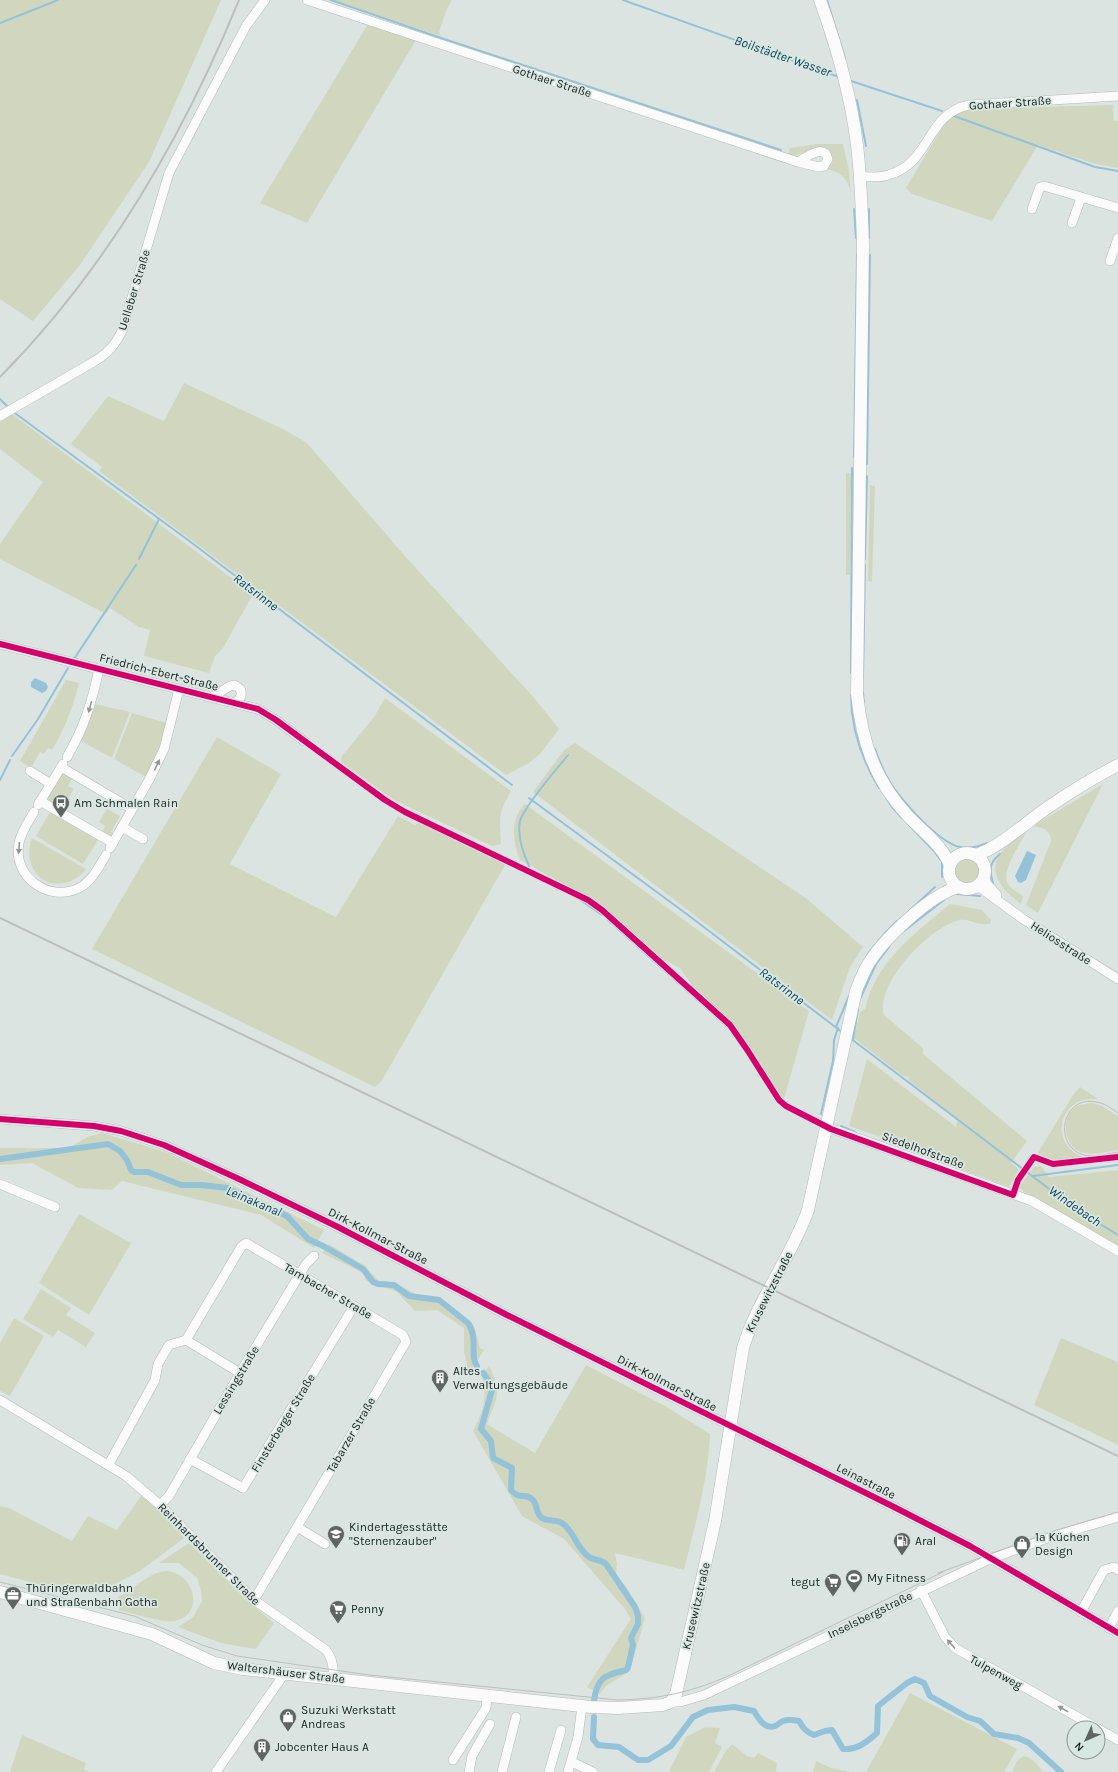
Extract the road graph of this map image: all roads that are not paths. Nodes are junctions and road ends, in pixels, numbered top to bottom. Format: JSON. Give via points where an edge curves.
{"nodes":[{"id":1,"x":265,"y":0,"type":"edge"},
{"id":2,"x":307,"y":0,"type":"edge"},
{"id":3,"x":820,"y":0,"type":"edge"},
{"id":4,"x":1118,"y":96,"type":"edge"},
{"id":5,"x":798,"y":162,"type":"dead end"},
{"id":6,"x":860,"y":176,"type":"junction"},
{"id":7,"x":1081,"y":198,"type":"junction"},
{"id":8,"x":1118,"y":208,"type":"edge"},
{"id":9,"x":1032,"y":209,"type":"dead end"},
{"id":10,"x":1072,"y":224,"type":"dead end"},
{"id":11,"x":1118,"y":238,"type":"edge"},
{"id":12,"x":1110,"y":261,"type":"dead end"},
{"id":13,"x":6,"y":412,"type":"edge"},
{"id":14,"x":0,"y":644,"type":"edge"},
{"id":15,"x":99,"y":669,"type":"junction"},
{"id":16,"x":179,"y":688,"type":"junction"},
{"id":17,"x":212,"y":697,"type":"junction"},
{"id":18,"x":236,"y":703,"type":"junction"},
{"id":19,"x":304,"y":741,"type":"dead end"},
{"id":20,"x":63,"y":763,"type":"junction"},
{"id":21,"x":1118,"y":765,"type":"edge"},
{"id":22,"x":30,"y":771,"type":"dead end"},
{"id":23,"x":51,"y":784,"type":"junction"},
{"id":24,"x":135,"y":805,"type":"junction"},
{"id":25,"x":37,"y":806,"type":"junction"},
{"id":26,"x":122,"y":827,"type":"junction"},
{"id":27,"x":929,"y":837,"type":"junction"},
{"id":28,"x":143,"y":839,"type":"dead end"},
{"id":29,"x":1003,"y":840,"type":"junction"},
{"id":30,"x":109,"y":849,"type":"junction"},
{"id":31,"x":959,"y":854,"type":"junction"},
{"id":32,"x":975,"y":855,"type":"junction"},
{"id":33,"x":984,"y":864,"type":"junction"},
{"id":34,"x":950,"y":870,"type":"junction"},
{"id":35,"x":984,"y":877,"type":"junction"},
{"id":36,"x":959,"y":887,"type":"junction"},
{"id":37,"x":975,"y":887,"type":"junction"},
{"id":38,"x":932,"y":900,"type":"junction"},
{"id":39,"x":1006,"y":905,"type":"junction"},
{"id":40,"x":1118,"y":979,"type":"edge"},
{"id":41,"x":0,"y":1118,"type":"edge"},
{"id":42,"x":827,"y":1127,"type":"junction"},
{"id":43,"x":0,"y":1184,"type":"edge"},
{"id":44,"x":55,"y":1207,"type":"dead end"},
{"id":45,"x":1118,"y":1251,"type":"edge"},
{"id":46,"x":314,"y":1256,"type":"dead end"},
{"id":47,"x":299,"y":1275,"type":"junction"},
{"id":48,"x":354,"y":1306,"type":"junction"},
{"id":49,"x":186,"y":1340,"type":"junction"},
{"id":50,"x":406,"y":1342,"type":"joint"},
{"id":51,"x":240,"y":1373,"type":"junction"},
{"id":52,"x":0,"y":1400,"type":"edge"},
{"id":53,"x":730,"y":1427,"type":"junction"},
{"id":54,"x":190,"y":1459,"type":"junction"},
{"id":55,"x":109,"y":1464,"type":"junction"},
{"id":56,"x":160,"y":1505,"type":"junction"},
{"id":57,"x":1118,"y":1517,"type":"edge"},
{"id":58,"x":297,"y":1527,"type":"junction"},
{"id":59,"x":325,"y":1544,"type":"dead end"},
{"id":60,"x":990,"y":1559,"type":"junction"},
{"id":61,"x":1118,"y":1570,"type":"edge"},
{"id":62,"x":921,"y":1590,"type":"junction"},
{"id":63,"x":0,"y":1592,"type":"edge"},
{"id":64,"x":254,"y":1600,"type":"junction"},
{"id":65,"x":1118,"y":1611,"type":"edge"},
{"id":66,"x":1081,"y":1612,"type":"junction"},
{"id":67,"x":1109,"y":1628,"type":"junction"},
{"id":68,"x":1118,"y":1633,"type":"edge"},
{"id":69,"x":285,"y":1673,"type":"junction"},
{"id":70,"x":333,"y":1678,"type":"junction"},
{"id":71,"x":487,"y":1696,"type":"junction"},
{"id":72,"x":665,"y":1704,"type":"junction"},
{"id":73,"x":582,"y":1706,"type":"junction"},
{"id":74,"x":516,"y":1717,"type":"dead end"},
{"id":75,"x":1083,"y":1720,"type":"edge"},
{"id":76,"x":490,"y":1724,"type":"dead end"},
{"id":77,"x":561,"y":1730,"type":"dead end"},
{"id":78,"x":1106,"y":1733,"type":"edge"},
{"id":79,"x":1118,"y":1740,"type":"edge"},
{"id":80,"x":453,"y":1760,"type":"dead end"},
{"id":81,"x":572,"y":1762,"type":"junction"},
{"id":82,"x":216,"y":1772,"type":"edge"},
{"id":83,"x":469,"y":1772,"type":"edge"},
{"id":84,"x":502,"y":1772,"type":"edge"},
{"id":85,"x":549,"y":1772,"type":"edge"},
{"id":86,"x":568,"y":1772,"type":"edge"},
{"id":87,"x":593,"y":1772,"type":"edge"}],
"edges":[{"from":1,"to":13,"type":"street","name":"Uelleber Straße","via":[[246,26],[169,173],[122,331],[114,345],[110,351],[95,361]]},
{"from":2,"to":5,"type":"street","name":"Gothaer Straße"},
{"from":3,"to":6,"type":"main road","via":[[846,85],[857,143]]},
{"from":4,"to":6,"type":"street","name":"Gothaer Straße","via":[[969,105],[958,108],[948,113],[920,154],[905,168],[887,176]]},
{"from":6,"to":27,"type":"main road","via":[[863,246],[857,694],[861,729],[879,777],[897,804]]},
{"from":7,"to":8,"type":"street"},
{"from":7,"to":9,"type":"street","via":[[1044,186],[1040,187]]},
{"from":7,"to":10,"type":"street"},
{"from":11,"to":12,"type":"street"},
{"from":14,"to":15,"type":"street","name":"Friedrich-Ebert-Straße"},
{"from":15,"to":16,"type":"street","name":"Friedrich-Ebert-Straße"},
{"from":15,"to":20,"type":"street","one_way":true,"via":[[83,728]]},
{"from":16,"to":17,"type":"street","name":"Friedrich-Ebert-Straße"},
{"from":24,"to":16,"type":"street","one_way":true,"via":[[164,749]]},
{"from":17,"to":18,"type":"street","name":"Friedrich-Ebert-Straße"},
{"from":17,"to":18,"type":"street","name":"Friedrich-Ebert-Straße","via":[[234,685],[242,694]]},
{"from":18,"to":19,"type":"street","name":"Friedrich-Ebert-Straße","via":[[258,709]]},
{"from":20,"to":23,"type":"street"},
{"from":20,"to":24,"type":"street"},
{"from":21,"to":29,"type":"main road","via":[[1079,786]]},
{"from":22,"to":23,"type":"street"},
{"from":23,"to":25,"type":"street"},
{"from":24,"to":26,"type":"street"},
{"from":25,"to":30,"type":"street"},
{"from":25,"to":30,"type":"street","one_way":true,"via":[[21,836],[18,848],[22,867],[39,887],[59,892],[79,888],[91,878]]},
{"from":26,"to":28,"type":"street"},
{"from":26,"to":30,"type":"street"},
{"from":27,"to":31,"type":"main road"},
{"from":27,"to":34,"type":"main road","via":[[946,857]]},
{"from":29,"to":32,"type":"main road"},
{"from":29,"to":33,"type":"main road"},
{"from":31,"to":32,"type":"main road"},
{"from":31,"to":34,"type":"main road","via":[[953,860]]},
{"from":32,"to":33,"type":"main road"},
{"from":33,"to":35,"type":"main road"},
{"from":34,"to":36,"type":"main road","via":[[953,882]]},
{"from":34,"to":38,"type":"main road","via":[[943,887]]},
{"from":35,"to":37,"type":"main road"},
{"from":35,"to":39,"type":"street"},
{"from":36,"to":37,"type":"main road"},
{"from":36,"to":38,"type":"main road"},
{"from":37,"to":39,"type":"street"},
{"from":38,"to":42,"type":"main road","name":"Krusewitzstraße","via":[[892,934],[866,968],[856,991],[847,1027]]},
{"from":39,"to":40,"type":"street","name":"Heliosstraße"},
{"from":41,"to":53,"type":"street","name":"Dirk-Kollmar-Straße","via":[[108,1128],[164,1145],[336,1226],[507,1316]]},
{"from":42,"to":45,"type":"street","name":"Siedelhofstraße","via":[[1032,1201]]},
{"from":42,"to":53,"type":"main road","name":"Krusewitzstraße","via":[[812,1199],[804,1222],[746,1337]]},
{"from":43,"to":44,"type":"street"},
{"from":46,"to":47,"type":"street","name":"Lessingstraße"},
{"from":47,"to":48,"type":"street","name":"Tambacher Straße"},
{"from":47,"to":49,"type":"street","name":"Tambacher Straße","via":[[246,1243],[241,1247]]},
{"from":47,"to":51,"type":"street","name":"Lessingstraße"},
{"from":48,"to":50,"type":"street","name":"Tambacher Straße","via":[[403,1335]]},
{"from":48,"to":54,"type":"street","name":"Finsterberger Straße","via":[[243,1488]]},
{"from":49,"to":51,"type":"street"},
{"from":49,"to":55,"type":"street","via":[[169,1345],[158,1364],[155,1380]]},
{"from":50,"to":58,"type":"street","name":"Tabarzer Straße"},
{"from":51,"to":54,"type":"street","name":"Lessingstraße"},
{"from":52,"to":55,"type":"street","name":"Reinhardsbrunner Straße"},
{"from":53,"to":60,"type":"street","name":"Leinastraße","via":[[900,1510]]},
{"from":53,"to":72,"type":"main road","name":"Krusewitzstraße","via":[[715,1521],[676,1694]]},
{"from":54,"to":56,"type":"street","name":"Lessingstraße","via":[[169,1496]]},
{"from":55,"to":56,"type":"street","name":"Reinhardsbrunner Straße"},
{"from":56,"to":64,"type":"street","name":"Reinhardsbrunner Straße"},
{"from":57,"to":60,"type":"street","name":"Inselsbergstraße","via":[[1047,1538]]},
{"from":58,"to":59,"type":"street"},
{"from":58,"to":64,"type":"street","name":"Tabarzer Straße"},
{"from":60,"to":62,"type":"street","name":"Inselsbergstraße"},
{"from":60,"to":66,"type":"street","name":"Leinastraße"},
{"from":61,"to":66,"type":"street","via":[[1114,1567],[1104,1570]]},
{"from":62,"to":72,"type":"street","name":"Inselsbergstraße","via":[[704,1695]]},
{"from":75,"to":62,"type":"street","name":"Tulpenweg","one_way":true,"via":[[955,1648],[945,1637]]},
{"from":63,"to":69,"type":"main road","name":"Waltershäuser Straße","via":[[152,1634],[214,1662],[244,1669]]},
{"from":64,"to":70,"type":"street","name":"Reinhardsbrunner Straße","via":[[326,1650],[333,1663]]},
{"from":65,"to":67,"type":"street"},
{"from":66,"to":67,"type":"street","name":"Leinastraße"},
{"from":67,"to":68,"type":"street","name":"Leinastraße"},
{"from":69,"to":70,"type":"main road","name":"Waltershäuser Straße"},
{"from":69,"to":82,"type":"street"},
{"from":70,"to":71,"type":"main road","name":"Waltershäuser Straße"},
{"from":71,"to":73,"type":"main road","name":"Waltershäuser Straße"},
{"from":71,"to":80,"type":"street","via":[[486,1708]]},
{"from":72,"to":73,"type":"main road","name":"Waltershäuser Straße","via":[[618,1708]]},
{"from":73,"to":81,"type":"street"},
{"from":74,"to":84,"type":"street"},
{"from":76,"to":83,"type":"street","via":[[472,1756]]},
{"from":77,"to":85,"type":"street"},
{"from":78,"to":79,"type":"street","name":"Tulpenweg"},
{"from":81,"to":86,"type":"street"},
{"from":81,"to":87,"type":"street"}]}
